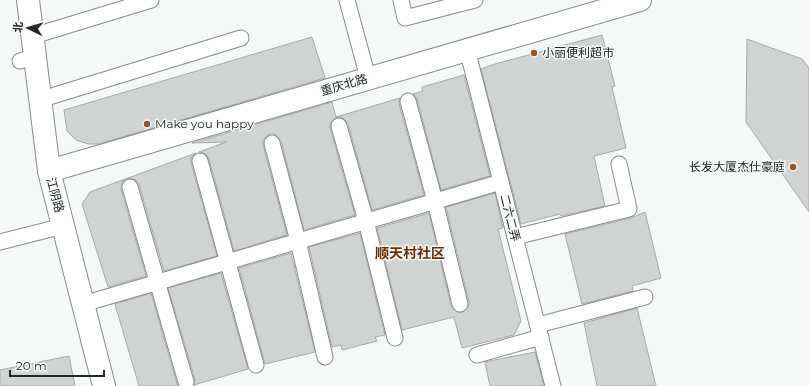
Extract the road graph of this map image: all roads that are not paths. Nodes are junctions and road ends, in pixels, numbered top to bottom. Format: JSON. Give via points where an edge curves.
{"nodes":[{"id":1,"x":28,"y":0,"type":"edge"},
{"id":2,"x":152,"y":0,"type":"edge"},
{"id":3,"x":347,"y":0,"type":"edge"},
{"id":4,"x":400,"y":0,"type":"edge"},
{"id":5,"x":474,"y":0,"type":"edge"},
{"id":6,"x":640,"y":0,"type":"edge"},
{"id":7,"x":614,"y":3,"type":"edge"},
{"id":8,"x":241,"y":38,"type":"dead end"},
{"id":9,"x":467,"y":50,"type":"junction"},
{"id":10,"x":29,"y":51,"type":"junction"},
{"id":11,"x":368,"y":78,"type":"junction"},
{"id":12,"x":39,"y":100,"type":"junction"},
{"id":13,"x":408,"y":101,"type":"dead end"},
{"id":14,"x":339,"y":126,"type":"dead end"},
{"id":15,"x":272,"y":143,"type":"dead end"},
{"id":16,"x":200,"y":161,"type":"dead end"},
{"id":17,"x":619,"y":164,"type":"dead end"},
{"id":18,"x":49,"y":171,"type":"junction"},
{"id":19,"x":501,"y":182,"type":"junction"},
{"id":20,"x":130,"y":187,"type":"dead end"},
{"id":21,"x":435,"y":201,"type":"junction"},
{"id":22,"x":366,"y":221,"type":"junction"},
{"id":23,"x":63,"y":226,"type":"junction"},
{"id":24,"x":515,"y":237,"type":"junction"},
{"id":25,"x":298,"y":241,"type":"junction"},
{"id":26,"x":0,"y":242,"type":"edge"},
{"id":27,"x":228,"y":262,"type":"junction"},
{"id":28,"x":156,"y":282,"type":"junction"},
{"id":29,"x":645,"y":297,"type":"dead end"},
{"id":30,"x":83,"y":304,"type":"junction"},
{"id":31,"x":460,"y":304,"type":"dead end"},
{"id":32,"x":539,"y":331,"type":"junction"},
{"id":33,"x":395,"y":338,"type":"dead end"},
{"id":34,"x":477,"y":355,"type":"dead end"},
{"id":35,"x":325,"y":357,"type":"dead end"},
{"id":36,"x":256,"y":365,"type":"dead end"},
{"id":37,"x":186,"y":382,"type":"dead end"},
{"id":38,"x":104,"y":386,"type":"edge"},
{"id":39,"x":553,"y":386,"type":"edge"}],
"edges":[{"from":1,"to":10,"type":"street","name":"江阴路"},
{"from":2,"to":10,"type":"lane"},
{"from":3,"to":11,"type":"lane"},
{"from":4,"to":5,"type":"lane","via":[[405,18]]},
{"from":6,"to":7,"type":"street","name":"重庆北路"},
{"from":7,"to":9,"type":"street","name":"重庆北路"},
{"from":8,"to":12,"type":"lane"},
{"from":9,"to":11,"type":"street","name":"重庆北路"},
{"from":9,"to":19,"type":"lane","name":"二六二弄"},
{"from":10,"to":12,"type":"street","name":"江阴路"},
{"from":11,"to":18,"type":"street","name":"重庆北路"},
{"from":12,"to":18,"type":"street","name":"江阴路"},
{"from":13,"to":21,"type":"lane"},
{"from":14,"to":22,"type":"lane"},
{"from":15,"to":25,"type":"lane"},
{"from":16,"to":27,"type":"lane"},
{"from":17,"to":24,"type":"lane","via":[[629,209]]},
{"from":18,"to":23,"type":"street","name":"江阴路"},
{"from":19,"to":21,"type":"lane"},
{"from":19,"to":24,"type":"lane","name":"二六二弄"},
{"from":20,"to":28,"type":"lane"},
{"from":21,"to":22,"type":"lane"},
{"from":21,"to":31,"type":"lane"},
{"from":22,"to":25,"type":"lane"},
{"from":22,"to":33,"type":"lane"},
{"from":23,"to":26,"type":"lane"},
{"from":23,"to":30,"type":"street","name":"江阴路"},
{"from":24,"to":32,"type":"lane","name":"二六二弄"},
{"from":25,"to":27,"type":"lane"},
{"from":25,"to":35,"type":"lane"},
{"from":27,"to":28,"type":"lane"},
{"from":27,"to":36,"type":"lane"},
{"from":28,"to":30,"type":"lane"},
{"from":28,"to":37,"type":"lane"},
{"from":29,"to":32,"type":"lane"},
{"from":30,"to":38,"type":"street","name":"江阴路"},
{"from":32,"to":34,"type":"lane"},
{"from":32,"to":39,"type":"lane","name":"二六二弄"}]}
